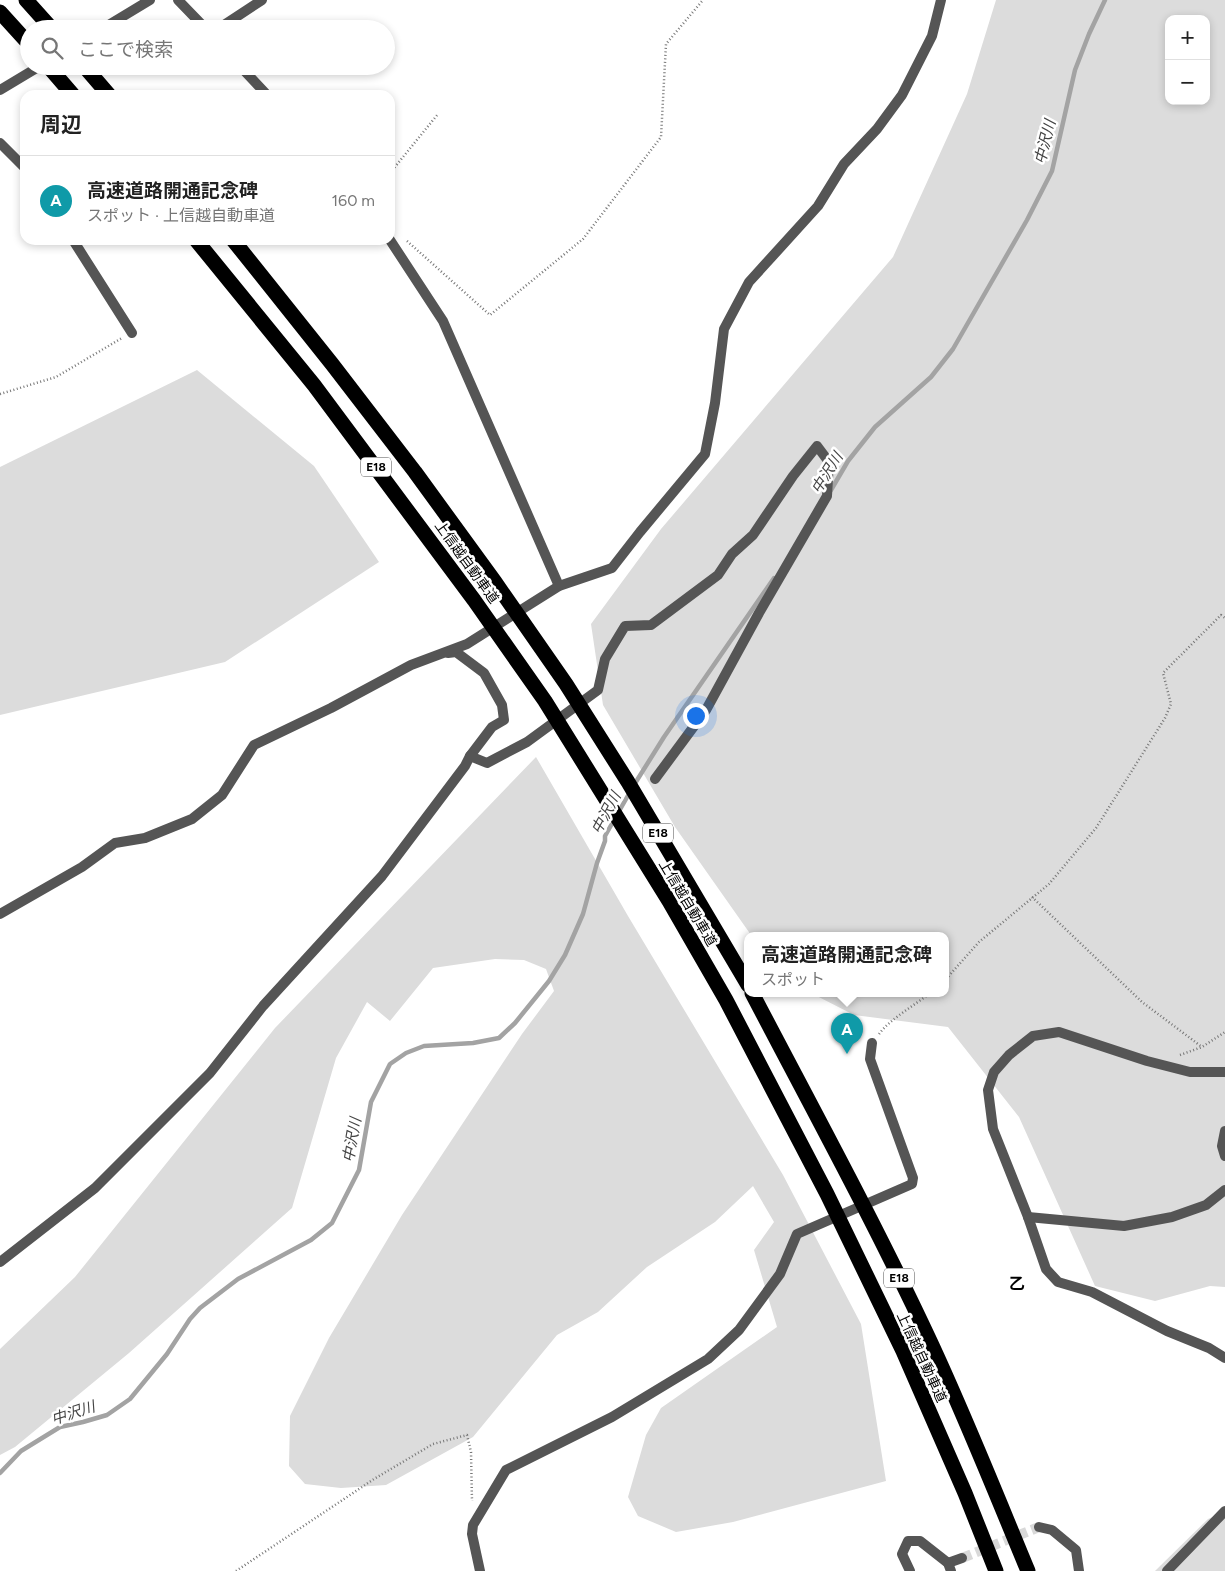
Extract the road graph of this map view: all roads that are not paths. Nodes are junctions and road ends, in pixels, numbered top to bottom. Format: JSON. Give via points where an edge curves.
{"nodes":[{"id":1,"x":26,"y":0,"type":"edge"},
{"id":2,"x":150,"y":0,"type":"edge"},
{"id":3,"x":178,"y":0,"type":"edge"},
{"id":4,"x":262,"y":0,"type":"edge"},
{"id":5,"x":941,"y":0,"type":"edge"},
{"id":6,"x":0,"y":12,"type":"edge"},
{"id":7,"x":44,"y":20,"type":"edge"},
{"id":8,"x":117,"y":20,"type":"edge"},
{"id":9,"x":197,"y":20,"type":"edge"},
{"id":10,"x":232,"y":20,"type":"edge"},
{"id":11,"x":20,"y":34,"type":"edge"},
{"id":12,"x":25,"y":75,"type":"edge"},
{"id":13,"x":56,"y":75,"type":"edge"},
{"id":14,"x":92,"y":75,"type":"edge"},
{"id":15,"x":248,"y":75,"type":"edge"},
{"id":16,"x":0,"y":90,"type":"edge"},
{"id":17,"x":69,"y":90,"type":"edge"},
{"id":18,"x":105,"y":90,"type":"edge"},
{"id":19,"x":262,"y":90,"type":"edge"},
{"id":20,"x":0,"y":142,"type":"edge"},
{"id":21,"x":20,"y":163,"type":"edge"},
{"id":22,"x":76,"y":245,"type":"edge"},
{"id":23,"x":200,"y":245,"type":"edge"},
{"id":24,"x":237,"y":245,"type":"edge"},
{"id":25,"x":393,"y":245,"type":"edge"},
{"id":26,"x":132,"y":332,"type":"road end"},
{"id":27,"x":559,"y":586,"type":"junction"},
{"id":28,"x":412,"y":665,"type":"junction"},
{"id":29,"x":470,"y":756,"type":"junction"},
{"id":30,"x":655,"y":779,"type":"dead end"},
{"id":31,"x":0,"y":914,"type":"edge"},
{"id":32,"x":744,"y":979,"type":"edge"},
{"id":33,"x":754,"y":997,"type":"edge"},
{"id":34,"x":872,"y":1043,"type":"road end"},
{"id":35,"x":1225,"y":1072,"type":"edge"},
{"id":36,"x":1225,"y":1131,"type":"edge"},
{"id":37,"x":1225,"y":1156,"type":"edge"},
{"id":38,"x":1225,"y":1190,"type":"edge"},
{"id":39,"x":1028,"y":1217,"type":"junction"},
{"id":40,"x":0,"y":1262,"type":"edge"},
{"id":41,"x":1225,"y":1358,"type":"edge"},
{"id":42,"x":1225,"y":1511,"type":"edge"},
{"id":43,"x":1040,"y":1527,"type":"dead end"},
{"id":44,"x":962,"y":1558,"type":"tunnel mouth"},
{"id":45,"x":949,"y":1567,"type":"edge"},
{"id":46,"x":480,"y":1571,"type":"edge"},
{"id":47,"x":910,"y":1571,"type":"edge"},
{"id":48,"x":996,"y":1571,"type":"edge"},
{"id":49,"x":1028,"y":1571,"type":"edge"},
{"id":50,"x":1079,"y":1571,"type":"edge"},
{"id":51,"x":1167,"y":1571,"type":"edge"}],
"edges":[{"from":1,"to":7,"type":"highway"},
{"from":2,"to":8,"type":"street"},
{"from":3,"to":9,"type":"street"},
{"from":4,"to":10,"type":"street"},
{"from":5,"to":27,"type":"street","via":[[932,36],[902,95],[844,164],[818,206],[749,282],[724,329],[715,403],[704,454],[612,568]]},
{"from":6,"to":11,"type":"highway"},
{"from":12,"to":16,"type":"street"},
{"from":13,"to":17,"type":"highway"},
{"from":14,"to":18,"type":"highway"},
{"from":15,"to":19,"type":"street"},
{"from":20,"to":21,"type":"street"},
{"from":22,"to":26,"type":"street"},
{"from":23,"to":48,"type":"highway","name":"上信越自動車道","number":"E18","via":[[314,385],[474,600],[545,701],[669,900],[726,1000],[827,1194],[903,1351]]},
{"from":24,"to":32,"type":"highway","name":"上信越自動車道","number":"E18","via":[[414,472],[566,684]]},
{"from":25,"to":27,"type":"street","via":[[443,321]]},
{"from":27,"to":28,"type":"street","via":[[468,644]]},
{"from":28,"to":29,"type":"street","via":[[456,652],[484,673],[502,705],[504,720],[492,727]]},
{"from":28,"to":31,"type":"street","via":[[254,745],[222,795],[192,819],[145,838],[115,843],[82,867]]},
{"from":29,"to":30,"type":"street","via":[[487,763],[527,742],[598,690],[605,659],[625,626],[651,625],[718,576],[732,554],[753,535],[817,446],[829,462],[827,496],[706,710]]},
{"from":29,"to":40,"type":"street","via":[[382,876],[263,1006],[210,1073],[94,1188]]},
{"from":33,"to":49,"type":"highway","name":"上信越自動車道","number":"E18","via":[[930,1341]]},
{"from":34,"to":46,"type":"street","via":[[870,1059],[913,1178],[912,1184],[797,1234],[780,1274],[739,1330],[708,1359],[612,1417],[506,1470],[473,1525]]},
{"from":35,"to":39,"type":"street","via":[[1190,1072],[1059,1032],[1033,1036],[994,1072],[988,1090],[993,1129]]},
{"from":36,"to":37,"type":"street","via":[[1222,1146]]},
{"from":38,"to":39,"type":"street","via":[[1206,1205],[1172,1217],[1124,1226]]},
{"from":39,"to":41,"type":"street","via":[[1046,1269],[1058,1282],[1092,1292]]},
{"from":42,"to":51,"type":"street"},
{"from":43,"to":50,"type":"street","via":[[1052,1530],[1076,1550]]},
{"from":44,"to":45,"type":"street"},
{"from":45,"to":47,"type":"street","via":[[920,1541],[908,1541],[902,1554]]}]}
